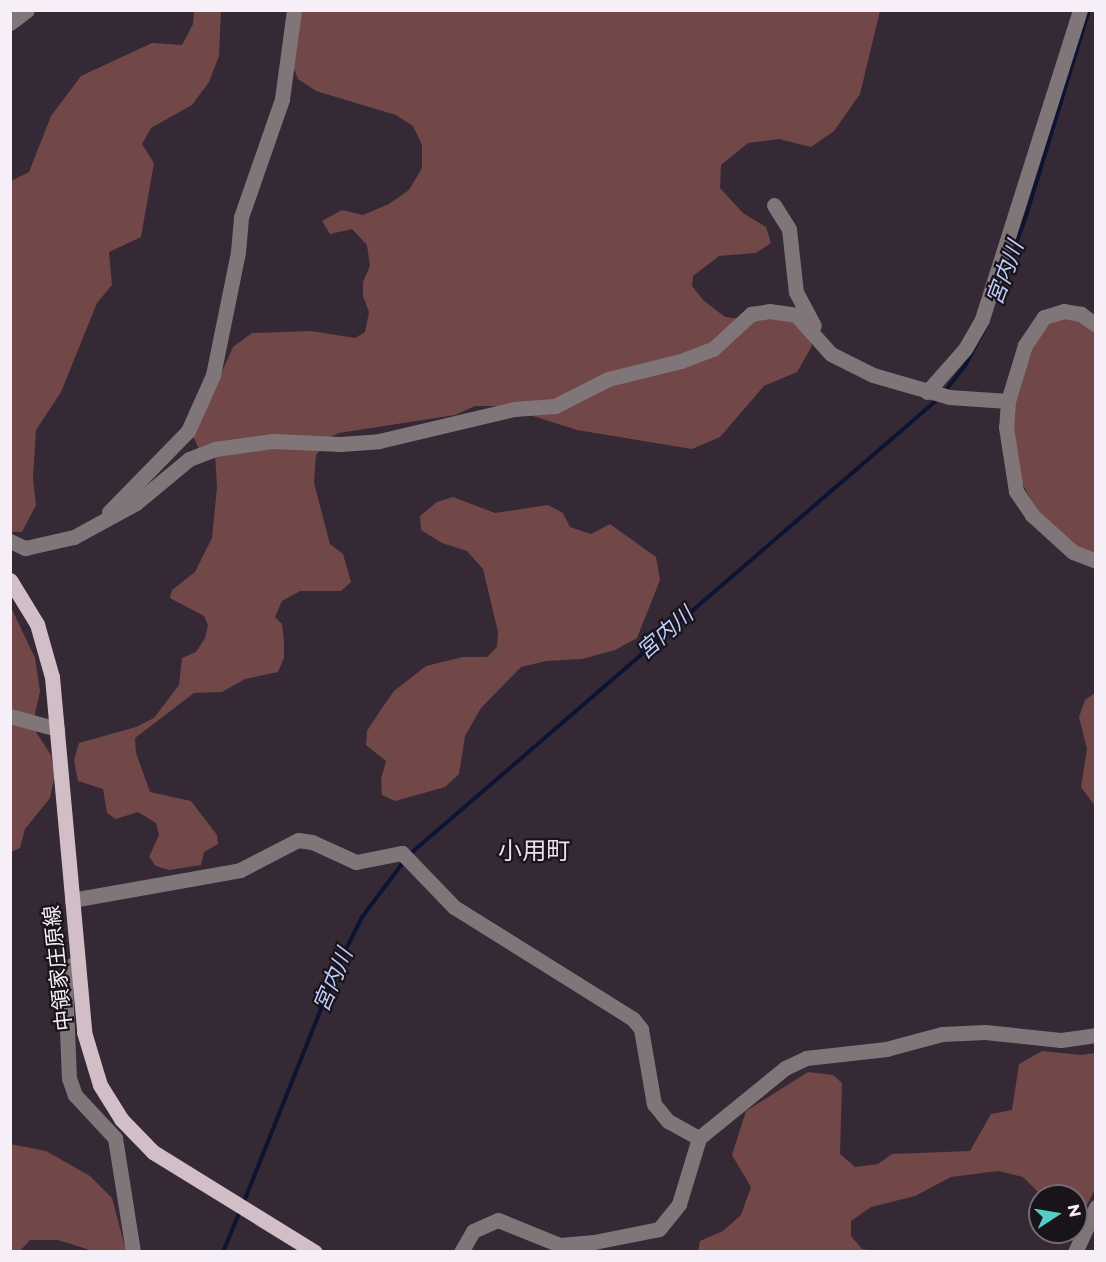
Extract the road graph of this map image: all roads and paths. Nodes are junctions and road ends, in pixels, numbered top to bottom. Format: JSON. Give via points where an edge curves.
{"nodes":[{"id":1,"x":27,"y":10,"type":"edge"},
{"id":2,"x":294,"y":10,"type":"edge"},
{"id":3,"x":1080,"y":10,"type":"edge"},
{"id":4,"x":10,"y":23,"type":"edge"},
{"id":5,"x":774,"y":205,"type":"dead end"},
{"id":6,"x":1095,"y":325,"type":"edge"},
{"id":7,"x":814,"y":335,"type":"junction"},
{"id":8,"x":934,"y":393,"type":"junction"},
{"id":9,"x":1008,"y":401,"type":"junction"},
{"id":10,"x":99,"y":523,"type":"junction"},
{"id":11,"x":10,"y":541,"type":"edge"},
{"id":12,"x":1095,"y":561,"type":"edge"},
{"id":13,"x":10,"y":580,"type":"edge"},
{"id":14,"x":10,"y":716,"type":"edge"},
{"id":15,"x":57,"y":729,"type":"junction"},
{"id":16,"x":72,"y":900,"type":"junction"},
{"id":17,"x":78,"y":962,"type":"junction"},
{"id":18,"x":1095,"y":1035,"type":"edge"},
{"id":19,"x":699,"y":1138,"type":"junction"},
{"id":20,"x":1095,"y":1207,"type":"edge"},
{"id":21,"x":133,"y":1251,"type":"edge"},
{"id":22,"x":315,"y":1251,"type":"edge"},
{"id":23,"x":461,"y":1251,"type":"edge"},
{"id":24,"x":1075,"y":1251,"type":"edge"}],
"edges":[{"from":1,"to":4,"type":"street"},
{"from":2,"to":10,"type":"street","via":[[282,99],[242,217],[213,375],[189,431]]},
{"from":3,"to":8,"type":"street","via":[[982,319]]},
{"from":5,"to":7,"type":"street","via":[[789,229],[796,292],[812,321]]},
{"from":6,"to":9,"type":"street","via":[[1081,314],[1064,311],[1044,317],[1026,345]]},
{"from":7,"to":8,"type":"street","via":[[831,354],[849,364]]},
{"from":7,"to":10,"type":"street","via":[[790,312],[751,314],[713,349],[681,361],[608,378],[555,406],[514,409],[379,441],[273,441],[215,449],[189,459],[136,503]]},
{"from":8,"to":9,"type":"street"},
{"from":9,"to":12,"type":"street","via":[[1009,458],[1017,491],[1048,532],[1073,552]]},
{"from":10,"to":11,"type":"street","via":[[51,545],[25,548]]},
{"from":13,"to":15,"type":"main road","name":"中領家庄原線","via":[[46,647]]},
{"from":14,"to":15,"type":"street"},
{"from":15,"to":16,"type":"main road","name":"中領家庄原線"},
{"from":16,"to":17,"type":"main road","name":"中領家庄原線"},
{"from":16,"to":19,"type":"street","via":[[240,870],[298,840],[312,842],[356,862],[409,857],[454,907],[633,1019],[641,1029],[654,1104],[668,1121]]},
{"from":17,"to":21,"type":"street","via":[[70,966],[65,984],[69,1078],[75,1095],[115,1138]]},
{"from":17,"to":22,"type":"main road","name":"中領家庄原線","via":[[90,1059],[114,1109],[153,1152]]},
{"from":18,"to":19,"type":"street","via":[[1061,1040],[985,1032],[942,1034],[886,1050],[806,1058],[785,1068]]},
{"from":19,"to":23,"type":"street","via":[[679,1204],[659,1228],[560,1245],[498,1220],[473,1231]]},
{"from":20,"to":24,"type":"street"}]}
